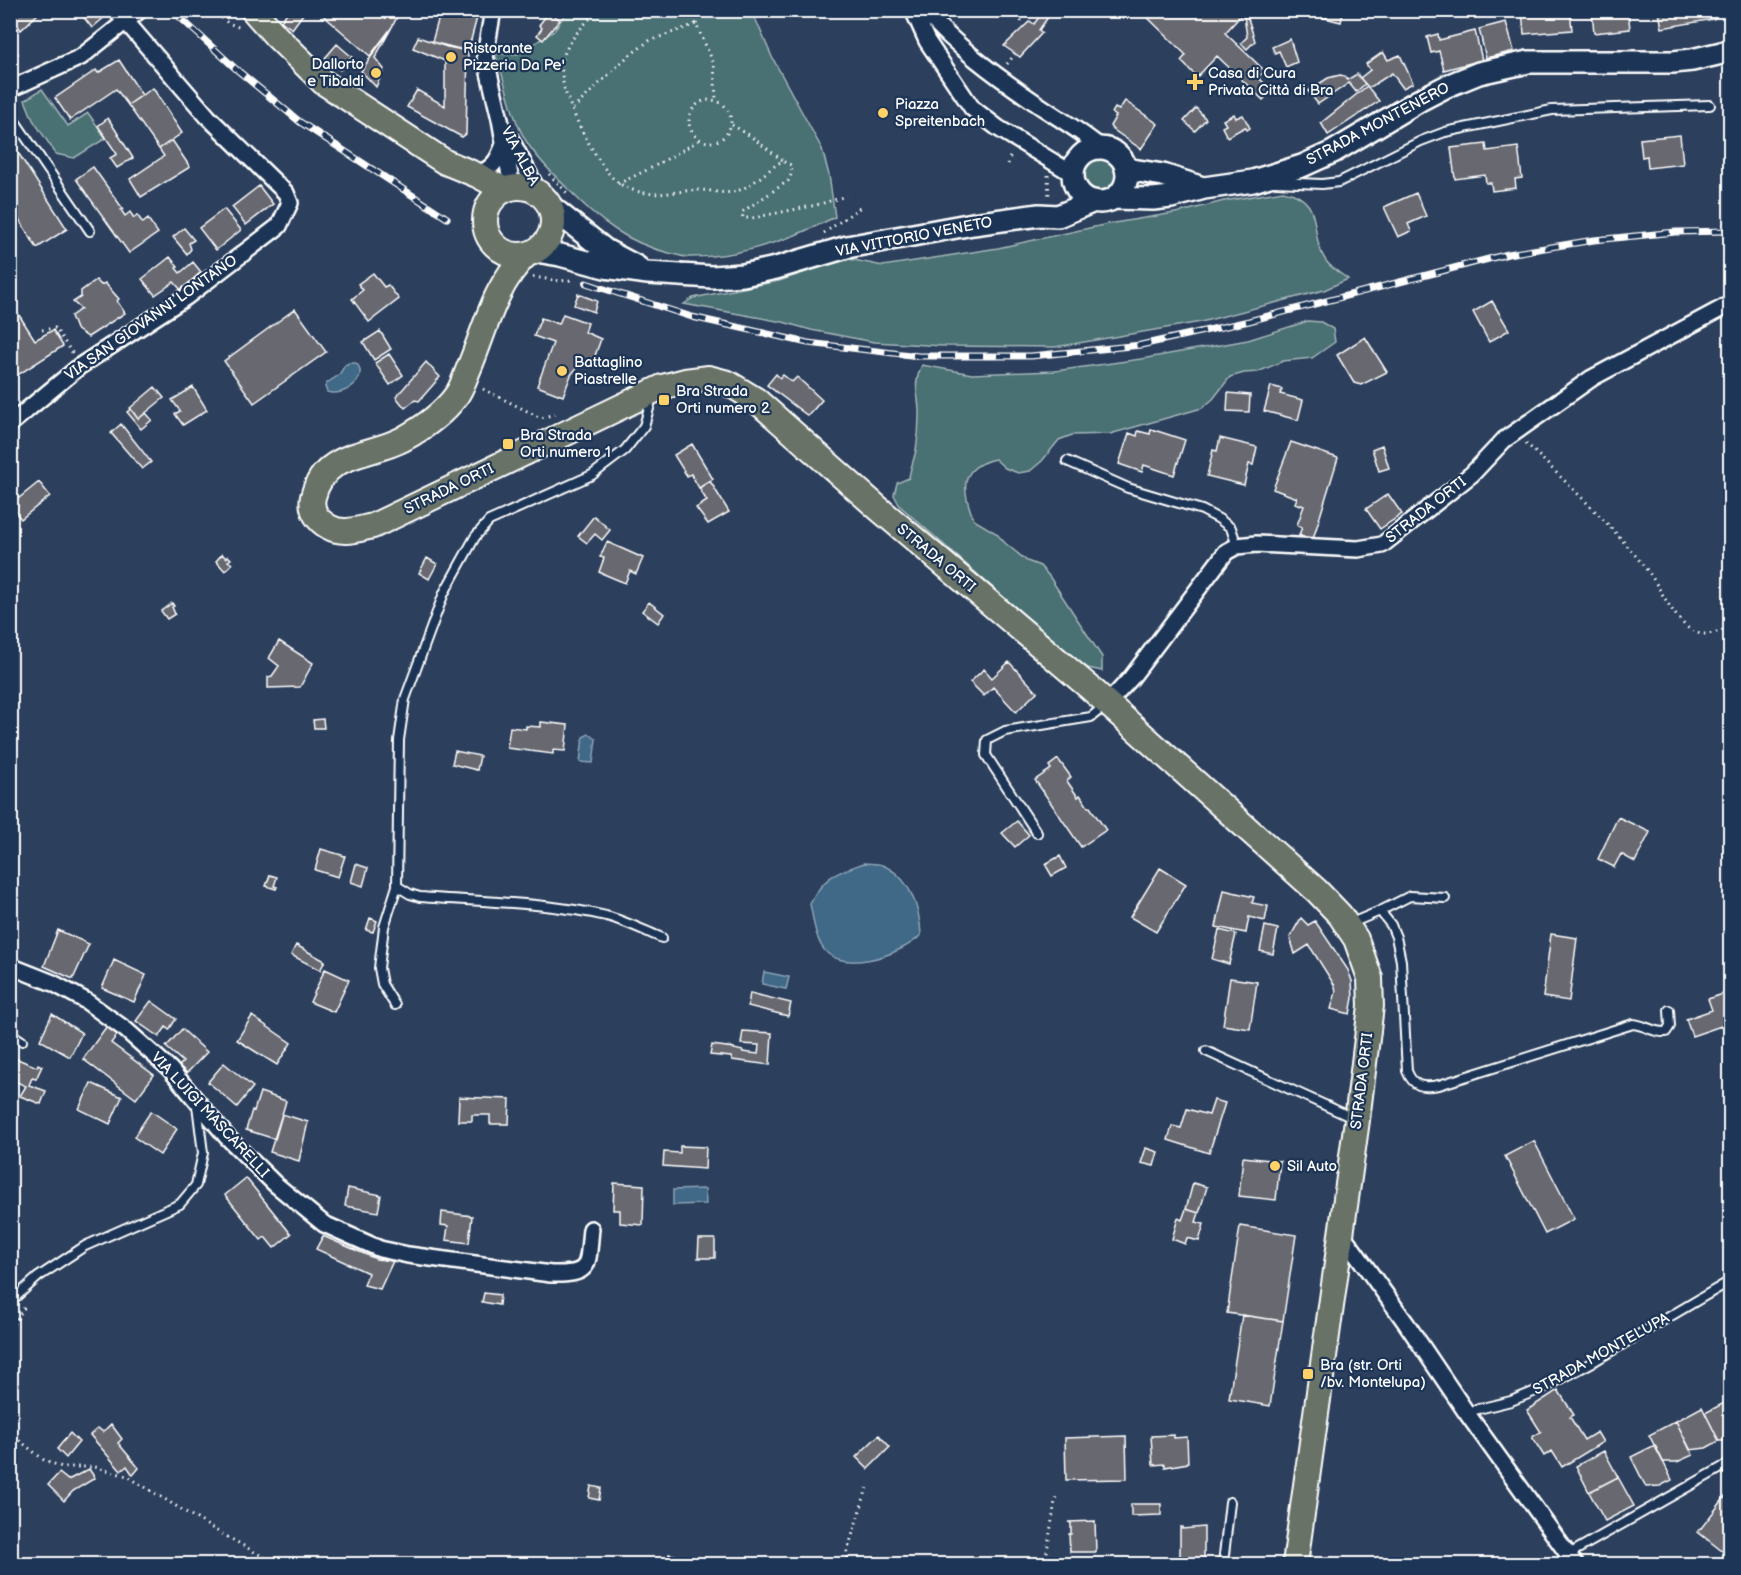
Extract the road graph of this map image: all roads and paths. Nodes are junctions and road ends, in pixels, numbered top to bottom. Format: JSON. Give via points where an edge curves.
{"nodes":[{"id":1,"x":116,"y":10,"type":"edge"},
{"id":2,"x":140,"y":10,"type":"edge"},
{"id":3,"x":212,"y":10,"type":"edge"},
{"id":4,"x":493,"y":10,"type":"edge"},
{"id":5,"x":598,"y":10,"type":"edge"},
{"id":6,"x":701,"y":10,"type":"edge"},
{"id":7,"x":913,"y":10,"type":"edge"},
{"id":8,"x":924,"y":10,"type":"edge"},
{"id":9,"x":1015,"y":10,"type":"edge"},
{"id":10,"x":245,"y":16,"type":"edge"},
{"id":11,"x":125,"y":23,"type":"junction"},
{"id":12,"x":696,"y":24,"type":"junction"},
{"id":13,"x":1024,"y":26,"type":"dead end"},
{"id":14,"x":1731,"y":51,"type":"edge"},
{"id":15,"x":10,"y":89,"type":"edge"},
{"id":16,"x":716,"y":100,"type":"junction"},
{"id":17,"x":1710,"y":105,"type":"dead end"},
{"id":18,"x":573,"y":109,"type":"junction"},
{"id":19,"x":11,"y":118,"type":"edge"},
{"id":20,"x":500,"y":119,"type":"junction"},
{"id":21,"x":732,"y":125,"type":"junction"},
{"id":22,"x":700,"y":140,"type":"junction"},
{"id":23,"x":505,"y":142,"type":"junction"},
{"id":24,"x":1101,"y":148,"type":"junction"},
{"id":25,"x":1047,"y":159,"type":"junction"},
{"id":26,"x":782,"y":161,"type":"junction"},
{"id":27,"x":445,"y":162,"type":"junction"},
{"id":28,"x":543,"y":168,"type":"dead end"},
{"id":29,"x":1126,"y":169,"type":"junction"},
{"id":30,"x":477,"y":175,"type":"junction"},
{"id":31,"x":1074,"y":179,"type":"junction"},
{"id":32,"x":1253,"y":181,"type":"junction"},
{"id":33,"x":618,"y":184,"type":"junction"},
{"id":34,"x":509,"y":189,"type":"junction"},
{"id":35,"x":1204,"y":189,"type":"junction"},
{"id":36,"x":846,"y":196,"type":"dead end"},
{"id":37,"x":554,"y":199,"type":"junction"},
{"id":38,"x":1104,"y":200,"type":"junction"},
{"id":39,"x":862,"y":206,"type":"dead end"},
{"id":40,"x":486,"y":212,"type":"junction"},
{"id":41,"x":1044,"y":213,"type":"junction"},
{"id":42,"x":90,"y":231,"type":"dead end"},
{"id":43,"x":823,"y":234,"type":"dead end"},
{"id":44,"x":494,"y":245,"type":"junction"},
{"id":45,"x":531,"y":261,"type":"junction"},
{"id":46,"x":576,"y":271,"type":"dead end"},
{"id":47,"x":648,"y":273,"type":"junction"},
{"id":48,"x":1731,"y":304,"type":"edge"},
{"id":49,"x":490,"y":312,"type":"junction"},
{"id":50,"x":42,"y":330,"type":"dead end"},
{"id":51,"x":80,"y":366,"type":"junction"},
{"id":52,"x":474,"y":386,"type":"dead end"},
{"id":53,"x":648,"y":393,"type":"junction"},
{"id":54,"x":560,"y":412,"type":"dead end"},
{"id":55,"x":10,"y":424,"type":"edge"},
{"id":56,"x":1516,"y":433,"type":"junction"},
{"id":57,"x":1067,"y":461,"type":"dead end"},
{"id":58,"x":1237,"y":546,"type":"junction"},
{"id":59,"x":1731,"y":627,"type":"edge"},
{"id":60,"x":1107,"y":704,"type":"junction"},
{"id":61,"x":1037,"y":833,"type":"dead end"},
{"id":62,"x":397,"y":886,"type":"junction"},
{"id":63,"x":1445,"y":898,"type":"dead end"},
{"id":64,"x":1380,"y":911,"type":"junction"},
{"id":65,"x":1347,"y":924,"type":"junction"},
{"id":66,"x":662,"y":938,"type":"dead end"},
{"id":67,"x":10,"y":966,"type":"edge"},
{"id":68,"x":395,"y":1005,"type":"dead end"},
{"id":69,"x":1669,"y":1010,"type":"dead end"},
{"id":70,"x":10,"y":1033,"type":"edge"},
{"id":71,"x":22,"y":1041,"type":"dead end"},
{"id":72,"x":1206,"y":1051,"type":"dead end"},
{"id":73,"x":196,"y":1100,"type":"junction"},
{"id":74,"x":1357,"y":1120,"type":"junction"},
{"id":75,"x":591,"y":1228,"type":"dead end"},
{"id":76,"x":1340,"y":1231,"type":"junction"},
{"id":77,"x":1731,"y":1281,"type":"edge"},
{"id":78,"x":10,"y":1302,"type":"edge"},
{"id":79,"x":1466,"y":1412,"type":"junction"},
{"id":80,"x":10,"y":1425,"type":"edge"},
{"id":81,"x":1731,"y":1463,"type":"edge"},
{"id":82,"x":867,"y":1488,"type":"dead end"},
{"id":83,"x":1056,"y":1495,"type":"dead end"},
{"id":84,"x":1230,"y":1502,"type":"dead end"},
{"id":85,"x":1572,"y":1559,"type":"edge"},
{"id":86,"x":276,"y":1564,"type":"edge"},
{"id":87,"x":848,"y":1564,"type":"edge"},
{"id":88,"x":1045,"y":1564,"type":"edge"},
{"id":89,"x":1223,"y":1564,"type":"edge"},
{"id":90,"x":1295,"y":1564,"type":"edge"}],
"edges":[{"from":1,"to":11,"type":"street"},
{"from":2,"to":11,"type":"street"},
{"from":3,"to":10,"type":"path","via":[[228,23]]},
{"from":4,"to":20,"type":"street","name":"VIA ALBA","via":[[485,56]]},
{"from":5,"to":18,"type":"path","via":[[579,30],[562,63],[565,93]]},
{"from":6,"to":12,"type":"path"},
{"from":7,"to":25,"type":"street","via":[[927,40],[972,108]]},
{"from":8,"to":24,"type":"street","via":[[942,31]]},
{"from":9,"to":13,"type":"path"},
{"from":10,"to":27,"type":"main road","via":[[276,36],[323,81]]},
{"from":11,"to":15,"type":"street","via":[[81,57]]},
{"from":11,"to":51,"type":"street","name":"VIA SAN GIOVANNI LONTANO","via":[[208,117],[286,193],[290,203],[279,226],[186,297]]},
{"from":12,"to":16,"type":"path","via":[[714,64]]},
{"from":12,"to":18,"type":"path","via":[[649,42],[626,58]]},
{"from":14,"to":32,"type":"main road","name":"STRADA MONTENERO","via":[[1672,62],[1528,62],[1479,73],[1420,100],[1333,152]]},
{"from":16,"to":21,"type":"path","via":[[728,108]]},
{"from":16,"to":22,"type":"path","via":[[696,105],[689,116],[691,130]]},
{"from":17,"to":32,"type":"lane","via":[[1552,110],[1445,132],[1340,182]]},
{"from":18,"to":33,"type":"path"},
{"from":19,"to":42,"type":"lane"},
{"from":20,"to":23,"type":"street","name":"VIA ALBA"},
{"from":20,"to":37,"type":"street","name":"VIA ALBA"},
{"from":21,"to":22,"type":"path","via":[[721,140]]},
{"from":21,"to":26,"type":"path"},
{"from":22,"to":33,"type":"path"},
{"from":23,"to":30,"type":"street","name":"VIA ALBA","via":[[496,162]]},
{"from":23,"to":34,"type":"street","name":"VIA ALBA"},
{"from":24,"to":29,"type":"main road","via":[[1117,154]]},
{"from":24,"to":31,"type":"main road","via":[[1085,153],[1074,166]]},
{"from":25,"to":31,"type":"street"},
{"from":25,"to":41,"type":"path"},
{"from":26,"to":33,"type":"path","via":[[753,183],[733,192],[641,193]]},
{"from":26,"to":36,"type":"path","via":[[790,165],[788,182],[742,212],[743,218]]},
{"from":27,"to":30,"type":"main road"},
{"from":27,"to":40,"type":"main road","via":[[471,188]]},
{"from":28,"to":37,"type":"path"},
{"from":29,"to":35,"type":"main road","name":"STRADA MONTENERO"},
{"from":29,"to":38,"type":"main road","via":[[1125,185]]},
{"from":30,"to":34,"type":"main road"},
{"from":31,"to":38,"type":"main road","via":[[1082,195]]},
{"from":31,"to":41,"type":"main road","via":[[1063,201]]},
{"from":32,"to":35,"type":"main road","name":"STRADA MONTENERO"},
{"from":34,"to":37,"type":"main road","via":[[526,188]]},
{"from":34,"to":40,"type":"main road","via":[[490,203]]},
{"from":35,"to":38,"type":"main road","name":"STRADA MONTENERO","via":[[1171,197]]},
{"from":37,"to":45,"type":"main road","via":[[550,236]]},
{"from":37,"to":47,"type":"main road","name":"VIA VITTORIO VENETO","via":[[605,250]]},
{"from":38,"to":41,"type":"main road","name":"VIA VITTORIO VENETO","via":[[1058,216]]},
{"from":39,"to":43,"type":"path"},
{"from":40,"to":44,"type":"main road","via":[[485,224]]},
{"from":41,"to":47,"type":"main road","name":"VIA VITTORIO VENETO","via":[[847,247],[743,275]]},
{"from":44,"to":45,"type":"main road"},
{"from":44,"to":49,"type":"main road","name":"STRADA ORTI"},
{"from":45,"to":46,"type":"path","via":[[570,280]]},
{"from":45,"to":47,"type":"main road","name":"VIA VITTORIO VENETO","via":[[560,255]]},
{"from":45,"to":49,"type":"main road","name":"STRADA ORTI","via":[[505,278]]},
{"from":48,"to":56,"type":"street","name":"STRADA ORTI","via":[[1592,378]]},
{"from":49,"to":53,"type":"main road","name":"STRADA ORTI","via":[[457,395],[434,421],[401,440],[349,456],[327,470],[316,485],[312,501],[315,515],[323,524],[346,532],[373,525]]},
{"from":50,"to":51,"type":"path","via":[[55,328]]},
{"from":51,"to":55,"type":"street","name":"VIA SAN GIOVANNI LONTANO"},
{"from":52,"to":54,"type":"path","via":[[541,418]]},
{"from":53,"to":60,"type":"main road","name":"STRADA ORTI","via":[[709,378],[728,382],[756,400]]},
{"from":53,"to":62,"type":"lane","via":[[650,405],[644,426],[625,450],[592,476],[489,521],[450,580],[405,699],[399,740]]},
{"from":56,"to":58,"type":"street","name":"STRADA ORTI","via":[[1504,440],[1472,474],[1382,545],[1358,549]]},
{"from":56,"to":59,"type":"path","via":[[1621,538],[1683,624],[1695,633],[1707,634]]},
{"from":57,"to":58,"type":"lane","via":[[1128,488],[1202,510],[1231,528]]},
{"from":58,"to":60,"type":"street","via":[[1226,552]]},
{"from":60,"to":61,"type":"lane","via":[[1091,717],[1005,731],[987,740],[986,755]]},
{"from":60,"to":65,"type":"main road","name":"STRADA ORTI","via":[[1317,891]]},
{"from":62,"to":66,"type":"lane","via":[[420,897],[557,907],[605,916]]},
{"from":62,"to":68,"type":"lane","via":[[384,927],[379,968],[382,984]]},
{"from":63,"to":64,"type":"lane","via":[[1410,896]]},
{"from":64,"to":65,"type":"lane"},
{"from":64,"to":69,"type":"lane","via":[[1396,937],[1401,961],[1407,1071],[1410,1081],[1418,1086],[1439,1085],[1633,1024],[1656,1033],[1666,1032],[1670,1026]]},
{"from":65,"to":74,"type":"main road","name":"STRADA ORTI","via":[[1362,951],[1371,990]]},
{"from":67,"to":73,"type":"street","name":"VIA LUIGI MASCARELLI","via":[[53,983],[126,1030],[170,1069]]},
{"from":70,"to":71,"type":"lane"},
{"from":72,"to":74,"type":"lane"},
{"from":73,"to":75,"type":"street","name":"VIA LUIGI MASCARELLI","via":[[274,1184],[324,1224],[380,1249],[574,1275],[587,1263]]},
{"from":73,"to":78,"type":"lane","via":[[203,1153],[196,1185],[180,1204],[85,1246],[38,1277]]},
{"from":74,"to":76,"type":"main road","name":"STRADA ORTI"},
{"from":76,"to":79,"type":"street"},
{"from":76,"to":90,"type":"main road","name":"STRADA ORTI"},
{"from":77,"to":79,"type":"lane","name":"STRADA MONTELUPA","via":[[1548,1386],[1511,1401]]},
{"from":79,"to":85,"type":"street"},
{"from":80,"to":86,"type":"path","via":[[20,1441],[44,1460],[62,1467],[95,1467],[127,1476]]},
{"from":81,"to":85,"type":"lane"},
{"from":82,"to":87,"type":"path"},
{"from":83,"to":88,"type":"path"},
{"from":84,"to":89,"type":"lane"}]}
